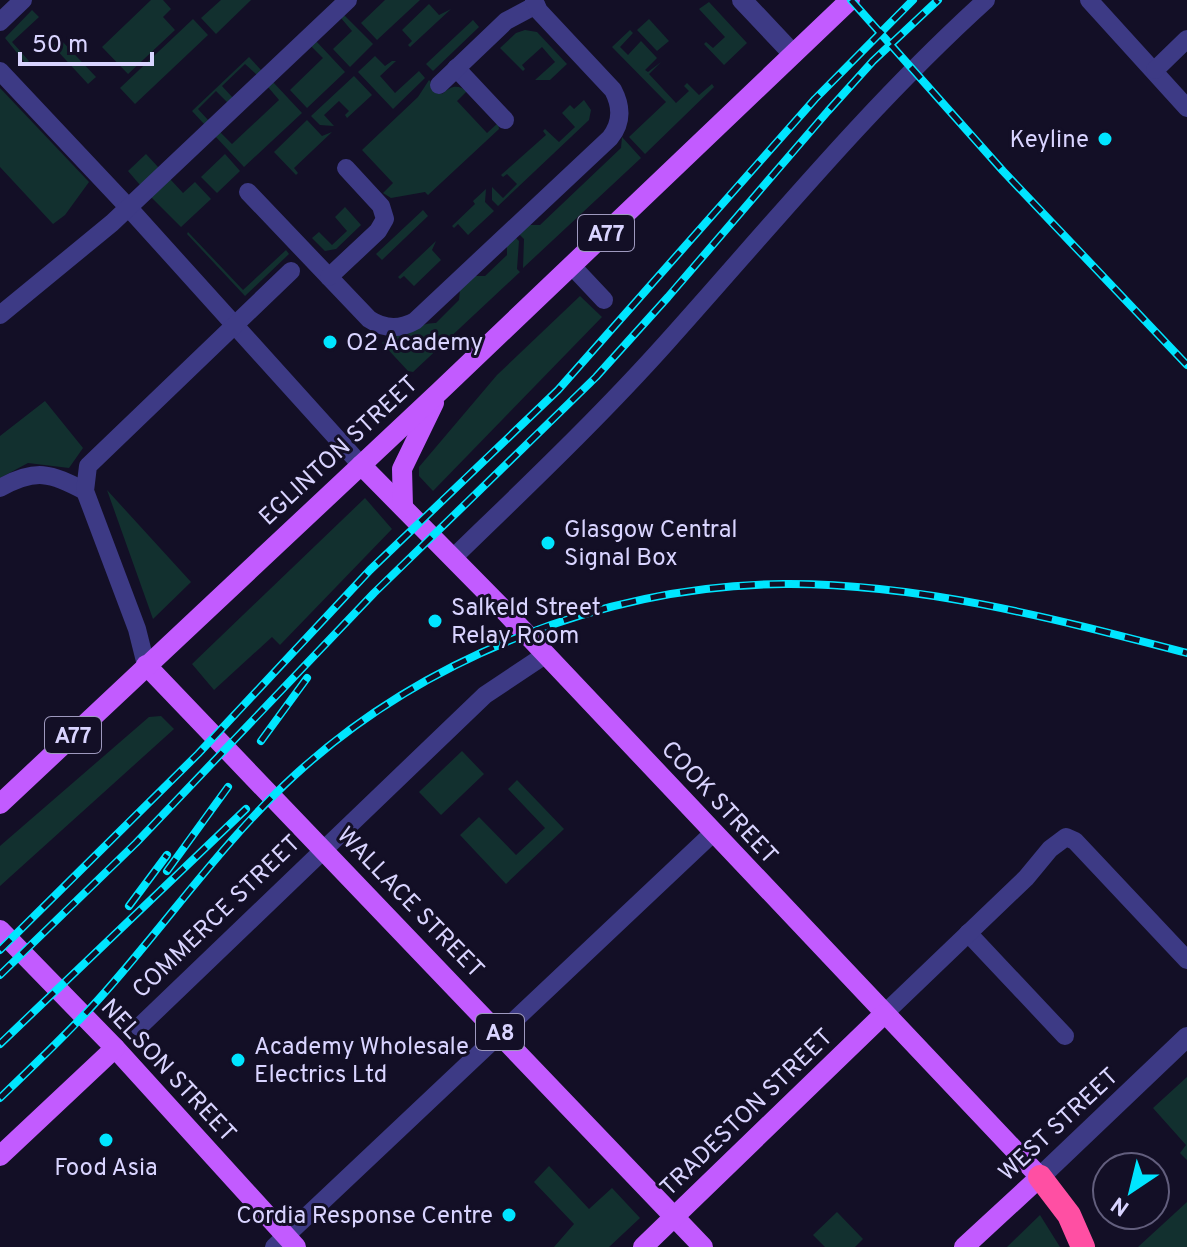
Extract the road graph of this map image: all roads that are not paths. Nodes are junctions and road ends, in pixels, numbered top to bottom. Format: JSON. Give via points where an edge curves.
{"nodes":[{"id":1,"x":23,"y":0,"type":"edge"},
{"id":2,"x":348,"y":0,"type":"edge"},
{"id":3,"x":742,"y":0,"type":"edge"},
{"id":4,"x":850,"y":0,"type":"edge"},
{"id":5,"x":986,"y":0,"type":"edge"},
{"id":6,"x":1089,"y":0,"type":"edge"},
{"id":7,"x":535,"y":3,"type":"edge"},
{"id":8,"x":0,"y":22,"type":"edge"},
{"id":9,"x":1187,"y":39,"type":"edge"},
{"id":10,"x":793,"y":54,"type":"junction"},
{"id":11,"x":456,"y":68,"type":"junction"},
{"id":12,"x":1155,"y":70,"type":"junction"},
{"id":13,"x":0,"y":71,"type":"edge"},
{"id":14,"x":439,"y":85,"type":"dead end"},
{"id":15,"x":1187,"y":108,"type":"edge"},
{"id":16,"x":505,"y":120,"type":"dead end"},
{"id":17,"x":346,"y":168,"type":"dead end"},
{"id":18,"x":248,"y":192,"type":"dead end"},
{"id":19,"x":128,"y":207,"type":"junction"},
{"id":20,"x":572,"y":266,"type":"junction"},
{"id":21,"x":291,"y":271,"type":"dead end"},
{"id":22,"x":329,"y":277,"type":"junction"},
{"id":23,"x":604,"y":300,"type":"dead end"},
{"id":24,"x":0,"y":315,"type":"edge"},
{"id":25,"x":235,"y":325,"type":"junction"},
{"id":26,"x":440,"y":391,"type":"junction"},
{"id":27,"x":361,"y":465,"type":"junction"},
{"id":28,"x":0,"y":488,"type":"edge"},
{"id":29,"x":85,"y":491,"type":"junction"},
{"id":30,"x":403,"y":507,"type":"junction"},
{"id":31,"x":453,"y":558,"type":"junction"},
{"id":32,"x":545,"y":655,"type":"junction"},
{"id":33,"x":146,"y":665,"type":"junction"},
{"id":34,"x":0,"y":804,"type":"edge"},
{"id":35,"x":713,"y":833,"type":"junction"},
{"id":36,"x":324,"y":848,"type":"junction"},
{"id":37,"x":0,"y":930,"type":"edge"},
{"id":38,"x":968,"y":933,"type":"junction"},
{"id":39,"x":1187,"y":960,"type":"edge"},
{"id":40,"x":884,"y":1014,"type":"junction"},
{"id":41,"x":139,"y":1027,"type":"dead end"},
{"id":42,"x":501,"y":1034,"type":"junction"},
{"id":43,"x":1065,"y":1036,"type":"dead end"},
{"id":44,"x":1187,"y":1037,"type":"edge"},
{"id":45,"x":115,"y":1048,"type":"junction"},
{"id":46,"x":0,"y":1156,"type":"edge"},
{"id":47,"x":1040,"y":1177,"type":"junction"},
{"id":48,"x":675,"y":1217,"type":"junction"},
{"id":49,"x":285,"y":1243,"type":"edge"},
{"id":50,"x":643,"y":1247,"type":"edge"},
{"id":51,"x":703,"y":1247,"type":"edge"},
{"id":52,"x":964,"y":1247,"type":"edge"},
{"id":53,"x":1083,"y":1247,"type":"edge"}],
"edges":[{"from":1,"to":8,"type":"street"},
{"from":2,"to":19,"type":"street"},
{"from":3,"to":10,"type":"street"},
{"from":4,"to":10,"type":"main road","name":"EGLINTON STREET","number":"A77"},
{"from":5,"to":31,"type":"street","via":[[826,160],[608,407]]},
{"from":6,"to":12,"type":"street"},
{"from":7,"to":11,"type":"street","via":[[506,21]]},
{"from":7,"to":22,"type":"street","via":[[613,90],[620,113],[613,135],[411,324],[390,328],[374,322]]},
{"from":9,"to":12,"type":"street"},
{"from":10,"to":20,"type":"main road","name":"EGLINTON STREET","number":"A77"},
{"from":11,"to":14,"type":"street"},
{"from":11,"to":16,"type":"street"},
{"from":12,"to":15,"type":"street"},
{"from":13,"to":19,"type":"street"},
{"from":17,"to":22,"type":"street","via":[[381,206],[385,219]]},
{"from":18,"to":22,"type":"street"},
{"from":19,"to":24,"type":"street"},
{"from":19,"to":25,"type":"street"},
{"from":20,"to":23,"type":"street"},
{"from":20,"to":26,"type":"main road","name":"EGLINTON STREET","number":"A77"},
{"from":21,"to":25,"type":"street"},
{"from":25,"to":27,"type":"street"},
{"from":25,"to":29,"type":"street","via":[[88,466]]},
{"from":26,"to":27,"type":"main road","name":"EGLINTON STREET","number":"A77"},
{"from":26,"to":30,"type":"main road","via":[[402,469]]},
{"from":27,"to":30,"type":"main road","name":"COOK STREET"},
{"from":27,"to":33,"type":"main road","name":"EGLINTON STREET","number":"A77"},
{"from":28,"to":29,"type":"street","via":[[37,475],[56,476]]},
{"from":29,"to":33,"type":"street"},
{"from":30,"to":31,"type":"main road","name":"COOK STREET"},
{"from":31,"to":32,"type":"main road","name":"COOK STREET"},
{"from":32,"to":35,"type":"main road","name":"COOK STREET"},
{"from":32,"to":36,"type":"street","name":"COMMERCE STREET","via":[[485,695]]},
{"from":33,"to":34,"type":"main road","name":"EGLINTON STREET","number":"A77"},
{"from":33,"to":36,"type":"main road","name":"WALLACE STREET","number":"A8"},
{"from":35,"to":40,"type":"main road","name":"COOK STREET"},
{"from":35,"to":42,"type":"street"},
{"from":36,"to":41,"type":"street","name":"COMMERCE STREET"},
{"from":36,"to":42,"type":"main road","name":"WALLACE STREET","number":"A8"},
{"from":37,"to":45,"type":"main road","name":"NELSON STREET"},
{"from":38,"to":39,"type":"street","via":[[1066,837]]},
{"from":38,"to":40,"type":"street"},
{"from":38,"to":43,"type":"street"},
{"from":40,"to":47,"type":"main road","name":"COOK STREET"},
{"from":40,"to":48,"type":"main road","name":"TRADESTON STREET"},
{"from":42,"to":48,"type":"main road","name":"WALLACE STREET","number":"A8"},
{"from":42,"to":49,"type":"street"},
{"from":44,"to":47,"type":"street","name":"WEST STREET"},
{"from":45,"to":46,"type":"main road"},
{"from":45,"to":49,"type":"main road","name":"NELSON STREET"},
{"from":47,"to":52,"type":"main road","name":"WEST STREET"},
{"from":47,"to":53,"type":"highway","via":[[1069,1215]]},
{"from":48,"to":50,"type":"main road","name":"TRADESTON STREET"},
{"from":48,"to":51,"type":"main road","name":"WALLACE STREET","number":"A8"}]}
